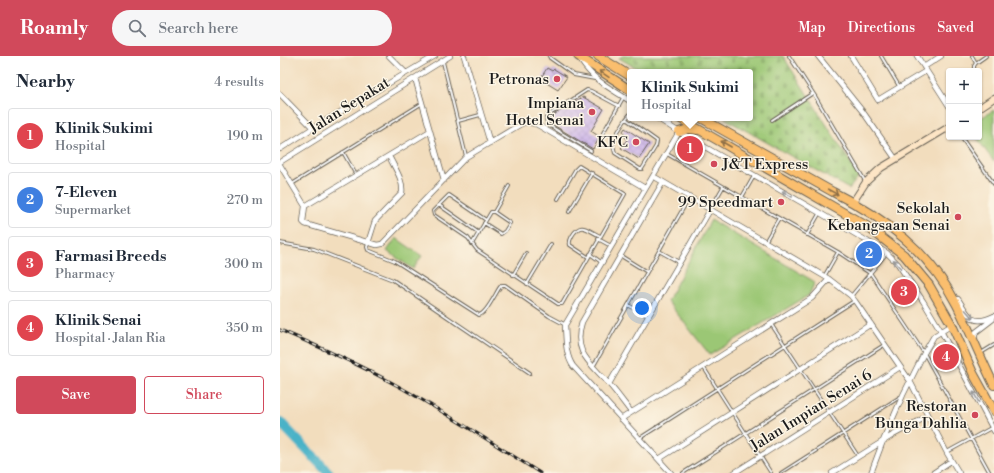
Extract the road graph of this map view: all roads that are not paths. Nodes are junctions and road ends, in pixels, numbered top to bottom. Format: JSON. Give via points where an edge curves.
{"nodes":[{"id":1,"x":389,"y":56,"type":"edge"},
{"id":2,"x":435,"y":56,"type":"edge"},
{"id":3,"x":450,"y":56,"type":"edge"},
{"id":4,"x":464,"y":56,"type":"edge"},
{"id":5,"x":549,"y":56,"type":"edge"},
{"id":6,"x":578,"y":56,"type":"edge"},
{"id":7,"x":598,"y":56,"type":"edge"},
{"id":8,"x":789,"y":56,"type":"edge"},
{"id":9,"x":818,"y":56,"type":"edge"},
{"id":10,"x":851,"y":56,"type":"edge"},
{"id":11,"x":881,"y":56,"type":"edge"},
{"id":12,"x":917,"y":56,"type":"edge"},
{"id":13,"x":941,"y":56,"type":"edge"},
{"id":14,"x":972,"y":56,"type":"edge"},
{"id":15,"x":986,"y":56,"type":"edge"},
{"id":16,"x":442,"y":61,"type":"junction"},
{"id":17,"x":976,"y":63,"type":"junction"},
{"id":18,"x":974,"y":68,"type":"edge"},
{"id":19,"x":925,"y":69,"type":"junction"},
{"id":20,"x":406,"y":73,"type":"junction"},
{"id":21,"x":627,"y":74,"type":"edge"},
{"id":22,"x":415,"y":78,"type":"junction"},
{"id":23,"x":596,"y":80,"type":"junction"},
{"id":24,"x":899,"y":87,"type":"junction"},
{"id":25,"x":627,"y":88,"type":"edge"},
{"id":26,"x":813,"y":93,"type":"junction"},
{"id":27,"x":280,"y":94,"type":"edge"},
{"id":28,"x":624,"y":97,"type":"junction"},
{"id":29,"x":994,"y":98,"type":"edge"},
{"id":30,"x":627,"y":99,"type":"edge"},
{"id":31,"x":422,"y":103,"type":"junction"},
{"id":32,"x":948,"y":104,"type":"edge"},
{"id":33,"x":619,"y":106,"type":"junction"},
{"id":34,"x":982,"y":106,"type":"edge"},
{"id":35,"x":481,"y":114,"type":"junction"},
{"id":36,"x":626,"y":119,"type":"edge"},
{"id":37,"x":772,"y":120,"type":"dead end"},
{"id":38,"x":458,"y":121,"type":"junction"},
{"id":39,"x":629,"y":121,"type":"edge"},
{"id":40,"x":662,"y":121,"type":"edge"},
{"id":41,"x":684,"y":121,"type":"edge"},
{"id":42,"x":707,"y":121,"type":"edge"},
{"id":43,"x":313,"y":128,"type":"junction"},
{"id":44,"x":946,"y":129,"type":"edge"},
{"id":45,"x":430,"y":131,"type":"junction"},
{"id":46,"x":679,"y":132,"type":"junction"},
{"id":47,"x":704,"y":132,"type":"junction"},
{"id":48,"x":603,"y":133,"type":"dead end"},
{"id":49,"x":564,"y":138,"type":"junction"},
{"id":50,"x":963,"y":140,"type":"edge"},
{"id":51,"x":490,"y":143,"type":"junction"},
{"id":52,"x":280,"y":149,"type":"edge"},
{"id":53,"x":591,"y":151,"type":"dead end"},
{"id":54,"x":343,"y":152,"type":"junction"},
{"id":55,"x":667,"y":153,"type":"junction"},
{"id":56,"x":389,"y":156,"type":"junction"},
{"id":57,"x":466,"y":157,"type":"junction"},
{"id":58,"x":895,"y":158,"type":"junction"},
{"id":59,"x":280,"y":164,"type":"edge"},
{"id":60,"x":592,"y":173,"type":"junction"},
{"id":61,"x":356,"y":175,"type":"junction"},
{"id":62,"x":754,"y":175,"type":"junction"},
{"id":63,"x":653,"y":176,"type":"junction"},
{"id":64,"x":444,"y":180,"type":"junction"},
{"id":65,"x":663,"y":182,"type":"junction"},
{"id":66,"x":866,"y":182,"type":"junction"},
{"id":67,"x":292,"y":184,"type":"junction"},
{"id":68,"x":994,"y":184,"type":"edge"},
{"id":69,"x":509,"y":186,"type":"dead end"},
{"id":70,"x":723,"y":187,"type":"junction"},
{"id":71,"x":646,"y":188,"type":"junction"},
{"id":72,"x":742,"y":197,"type":"junction"},
{"id":73,"x":689,"y":198,"type":"junction"},
{"id":74,"x":558,"y":199,"type":"dead end"},
{"id":75,"x":853,"y":202,"type":"junction"},
{"id":76,"x":439,"y":205,"type":"junction"},
{"id":77,"x":305,"y":206,"type":"junction"},
{"id":78,"x":710,"y":210,"type":"junction"},
{"id":79,"x":494,"y":212,"type":"junction"},
{"id":80,"x":569,"y":212,"type":"dead end"},
{"id":81,"x":820,"y":213,"type":"junction"},
{"id":82,"x":779,"y":218,"type":"junction"},
{"id":83,"x":486,"y":220,"type":"junction"},
{"id":84,"x":484,"y":224,"type":"junction"},
{"id":85,"x":479,"y":233,"type":"junction"},
{"id":86,"x":807,"y":235,"type":"junction"},
{"id":87,"x":599,"y":237,"type":"junction"},
{"id":88,"x":280,"y":242,"type":"edge"},
{"id":89,"x":765,"y":242,"type":"junction"},
{"id":90,"x":368,"y":243,"type":"junction"},
{"id":91,"x":472,"y":244,"type":"junction"},
{"id":92,"x":551,"y":244,"type":"dead end"},
{"id":93,"x":612,"y":246,"type":"junction"},
{"id":94,"x":659,"y":251,"type":"junction"},
{"id":95,"x":838,"y":252,"type":"junction"},
{"id":96,"x":887,"y":253,"type":"junction"},
{"id":97,"x":526,"y":254,"type":"dead end"},
{"id":98,"x":590,"y":254,"type":"junction"},
{"id":99,"x":620,"y":256,"type":"junction"},
{"id":100,"x":588,"y":257,"type":"junction"},
{"id":101,"x":602,"y":262,"type":"junction"},
{"id":102,"x":680,"y":262,"type":"junction"},
{"id":103,"x":647,"y":272,"type":"junction"},
{"id":104,"x":937,"y":272,"type":"junction"},
{"id":105,"x":871,"y":274,"type":"junction"},
{"id":106,"x":513,"y":275,"type":"junction"},
{"id":107,"x":827,"y":277,"type":"junction"},
{"id":108,"x":527,"y":284,"type":"junction"},
{"id":109,"x":851,"y":296,"type":"junction"},
{"id":110,"x":855,"y":300,"type":"junction"},
{"id":111,"x":628,"y":306,"type":"junction"},
{"id":112,"x":649,"y":317,"type":"junction"},
{"id":113,"x":994,"y":317,"type":"edge"},
{"id":114,"x":770,"y":324,"type":"junction"},
{"id":115,"x":871,"y":324,"type":"junction"},
{"id":116,"x":565,"y":325,"type":"junction"},
{"id":117,"x":952,"y":325,"type":"junction"},
{"id":118,"x":941,"y":331,"type":"junction"},
{"id":119,"x":973,"y":342,"type":"junction"},
{"id":120,"x":885,"y":344,"type":"junction"},
{"id":121,"x":785,"y":345,"type":"junction"},
{"id":122,"x":994,"y":345,"type":"edge"},
{"id":123,"x":924,"y":354,"type":"junction"},
{"id":124,"x":979,"y":355,"type":"junction"},
{"id":125,"x":593,"y":367,"type":"junction"},
{"id":126,"x":703,"y":367,"type":"junction"},
{"id":127,"x":900,"y":367,"type":"junction"},
{"id":128,"x":800,"y":369,"type":"junction"},
{"id":129,"x":530,"y":373,"type":"dead end"},
{"id":130,"x":910,"y":381,"type":"junction"},
{"id":131,"x":609,"y":384,"type":"junction"},
{"id":132,"x":994,"y":385,"type":"edge"},
{"id":133,"x":717,"y":388,"type":"junction"},
{"id":134,"x":813,"y":389,"type":"junction"},
{"id":135,"x":903,"y":395,"type":"junction"},
{"id":136,"x":994,"y":411,"type":"edge"},
{"id":137,"x":631,"y":412,"type":"junction"},
{"id":138,"x":732,"y":412,"type":"junction"},
{"id":139,"x":829,"y":412,"type":"junction"},
{"id":140,"x":928,"y":416,"type":"junction"},
{"id":141,"x":621,"y":419,"type":"junction"},
{"id":142,"x":993,"y":429,"type":"edge"},
{"id":143,"x":746,"y":433,"type":"junction"},
{"id":144,"x":842,"y":434,"type":"junction"},
{"id":145,"x":640,"y":438,"type":"junction"},
{"id":146,"x":970,"y":439,"type":"junction"},
{"id":147,"x":883,"y":441,"type":"junction"},
{"id":148,"x":947,"y":452,"type":"junction"},
{"id":149,"x":760,"y":456,"type":"junction"},
{"id":150,"x":858,"y":457,"type":"junction"},
{"id":151,"x":659,"y":459,"type":"junction"},
{"id":152,"x":951,"y":461,"type":"junction"},
{"id":153,"x":671,"y":473,"type":"edge"},
{"id":154,"x":683,"y":473,"type":"edge"},
{"id":155,"x":734,"y":473,"type":"edge"},
{"id":156,"x":771,"y":473,"type":"edge"},
{"id":157,"x":781,"y":473,"type":"edge"},
{"id":158,"x":832,"y":473,"type":"edge"},
{"id":159,"x":871,"y":473,"type":"edge"},
{"id":160,"x":933,"y":473,"type":"edge"},
{"id":161,"x":959,"y":473,"type":"edge"},
{"id":162,"x":990,"y":473,"type":"edge"}],
"edges":[{"from":1,"to":20,"type":"street"},
{"from":2,"to":20,"type":"street"},
{"from":3,"to":16,"type":"street","name":"Jalan Sepakat"},
{"from":4,"to":35,"type":"street"},
{"from":5,"to":23,"type":"lane","via":[[574,75]]},
{"from":6,"to":23,"type":"street"},
{"from":25,"to":6,"type":"highway","one_way":true},
{"from":7,"to":21,"type":"highway"},
{"from":8,"to":26,"type":"lane"},
{"from":9,"to":58,"type":"street","via":[[863,112]]},
{"from":10,"to":24,"type":"street","via":[[878,100]]},
{"from":11,"to":24,"type":"lane"},
{"from":12,"to":19,"type":"street"},
{"from":13,"to":19,"type":"street"},
{"from":14,"to":17,"type":"lane"},
{"from":15,"to":17,"type":"lane"},
{"from":16,"to":22,"type":"street","name":"Jalan Sepakat"},
{"from":16,"to":38,"type":"lane"},
{"from":17,"to":18,"type":"lane"},
{"from":19,"to":24,"type":"street"},
{"from":19,"to":32,"type":"street"},
{"from":20,"to":43,"type":"street"},
{"from":22,"to":31,"type":"street"},
{"from":22,"to":59,"type":"street","name":"Jalan Sepakat"},
{"from":23,"to":28,"type":"street"},
{"from":26,"to":37,"type":"lane"},
{"from":26,"to":66,"type":"lane"},
{"from":27,"to":43,"type":"street"},
{"from":28,"to":30,"type":"street"},
{"from":28,"to":33,"type":"lane"},
{"from":29,"to":34,"type":"street"},
{"from":31,"to":45,"type":"street"},
{"from":31,"to":54,"type":"lane"},
{"from":33,"to":48,"type":"lane"},
{"from":33,"to":49,"type":"lane","via":[[587,90],[546,118],[547,124]]},
{"from":35,"to":38,"type":"lane"},
{"from":35,"to":51,"type":"street"},
{"from":36,"to":39,"type":"lane","via":[[612,141],[613,150],[642,169],[657,141]]},
{"from":38,"to":57,"type":"lane"},
{"from":40,"to":46,"type":"street"},
{"from":41,"to":47,"type":"highway"},
{"from":42,"to":75,"type":"highway","one_way":true},
{"from":43,"to":52,"type":"street"},
{"from":44,"to":58,"type":"street"},
{"from":45,"to":56,"type":"street"},
{"from":45,"to":64,"type":"street"},
{"from":46,"to":47,"type":"highway","via":[[688,129]]},
{"from":46,"to":55,"type":"street"},
{"from":46,"to":62,"type":"street"},
{"from":117,"to":47,"type":"highway","one_way":true,"via":[[929,285],[904,256],[865,225]]},
{"from":49,"to":51,"type":"street","via":[[527,122]]},
{"from":49,"to":53,"type":"lane"},
{"from":49,"to":71,"type":"street"},
{"from":50,"to":68,"type":"lane"},
{"from":51,"to":57,"type":"street"},
{"from":54,"to":61,"type":"lane"},
{"from":54,"to":67,"type":"lane"},
{"from":55,"to":63,"type":"street"},
{"from":55,"to":70,"type":"lane"},
{"from":56,"to":61,"type":"street"},
{"from":56,"to":90,"type":"street","via":[[403,189],[375,221]]},
{"from":57,"to":64,"type":"street"},
{"from":58,"to":66,"type":"street"},
{"from":59,"to":67,"type":"street"},
{"from":60,"to":74,"type":"lane","via":[[580,166],[577,167]]},
{"from":60,"to":80,"type":"lane"},
{"from":60,"to":87,"type":"lane","via":[[625,194]]},
{"from":61,"to":77,"type":"street"},
{"from":62,"to":72,"type":"lane"},
{"from":81,"to":62,"type":"street","one_way":true},
{"from":63,"to":65,"type":"street"},
{"from":63,"to":71,"type":"street"},
{"from":64,"to":90,"type":"street","via":[[382,244]]},
{"from":65,"to":73,"type":"street"},
{"from":65,"to":99,"type":"street"},
{"from":66,"to":75,"type":"street"},
{"from":67,"to":77,"type":"street"},
{"from":69,"to":79,"type":"lane"},
{"from":70,"to":72,"type":"lane"},
{"from":70,"to":78,"type":"lane"},
{"from":71,"to":93,"type":"street"},
{"from":72,"to":82,"type":"lane"},
{"from":73,"to":78,"type":"street"},
{"from":73,"to":94,"type":"lane"},
{"from":75,"to":104,"type":"highway","via":[[895,229]]},
{"from":76,"to":83,"type":"lane","via":[[449,195]]},
{"from":76,"to":85,"type":"lane"},
{"from":76,"to":91,"type":"lane","via":[[433,210],[434,215],[468,238]]},
{"from":77,"to":90,"type":"street","via":[[305,224]]},
{"from":78,"to":89,"type":"street"},
{"from":78,"to":102,"type":"street"},
{"from":79,"to":83,"type":"lane","via":[[491,212]]},
{"from":79,"to":84,"type":"lane","via":[[510,223],[505,232],[501,234]]},
{"from":81,"to":86,"type":"lane"},
{"from":81,"to":96,"type":"street"},
{"from":82,"to":86,"type":"lane"},
{"from":82,"to":89,"type":"lane"},
{"from":83,"to":84,"type":"lane"},
{"from":84,"to":85,"type":"lane"},
{"from":85,"to":91,"type":"lane"},
{"from":86,"to":95,"type":"lane"},
{"from":87,"to":93,"type":"lane"},
{"from":87,"to":98,"type":"lane"},
{"from":87,"to":100,"type":"lane","via":[[579,227],[570,239],[570,246]]},
{"from":88,"to":129,"type":"lane","via":[[314,249],[392,280]]},
{"from":89,"to":107,"type":"street"},
{"from":90,"to":116,"type":"lane","via":[[368,250],[395,260],[479,315],[483,314],[500,287],[504,285]]},
{"from":91,"to":106,"type":"lane"},
{"from":92,"to":108,"type":"lane"},
{"from":93,"to":101,"type":"street"},
{"from":94,"to":102,"type":"lane"},
{"from":94,"to":103,"type":"lane"},
{"from":95,"to":105,"type":"lane"},
{"from":95,"to":107,"type":"lane"},
{"from":96,"to":105,"type":"lane"},
{"from":118,"to":96,"type":"street","one_way":true,"via":[[898,264]]},
{"from":97,"to":106,"type":"lane"},
{"from":98,"to":100,"type":"lane"},
{"from":98,"to":101,"type":"lane"},
{"from":99,"to":103,"type":"lane"},
{"from":99,"to":125,"type":"street","via":[[582,322],[580,330],[582,353]]},
{"from":100,"to":108,"type":"lane","via":[[562,304]]},
{"from":101,"to":116,"type":"street"},
{"from":102,"to":112,"type":"street"},
{"from":103,"to":111,"type":"lane"},
{"from":104,"to":113,"type":"street","one_way":true,"via":[[975,320]]},
{"from":104,"to":119,"type":"highway","via":[[956,304]]},
{"from":105,"to":109,"type":"lane"},
{"from":105,"to":123,"type":"lane"},
{"from":106,"to":108,"type":"lane"},
{"from":107,"to":109,"type":"street"},
{"from":107,"to":114,"type":"street","via":[[812,298]]},
{"from":109,"to":110,"type":"street"},
{"from":110,"to":115,"type":"street"},
{"from":110,"to":121,"type":"lane"},
{"from":111,"to":112,"type":"lane"},
{"from":111,"to":125,"type":"lane"},
{"from":112,"to":131,"type":"street"},
{"from":113,"to":119,"type":"street","via":[[976,332]]},
{"from":114,"to":121,"type":"lane"},
{"from":114,"to":126,"type":"street"},
{"from":115,"to":120,"type":"street"},
{"from":115,"to":128,"type":"street"},
{"from":116,"to":141,"type":"street","via":[[570,362]]},
{"from":117,"to":118,"type":"street"},
{"from":117,"to":136,"type":"highway","via":[[973,373]]},
{"from":118,"to":123,"type":"street","via":[[934,336]]},
{"from":142,"to":118,"type":"street","one_way":true},
{"from":119,"to":124,"type":"highway"},
{"from":120,"to":127,"type":"street"},
{"from":120,"to":134,"type":"lane"},
{"from":121,"to":128,"type":"lane"},
{"from":121,"to":133,"type":"lane"},
{"from":122,"to":124,"type":"lane"},
{"from":123,"to":130,"type":"street"},
{"from":123,"to":146,"type":"lane"},
{"from":124,"to":132,"type":"highway"},
{"from":125,"to":131,"type":"street"},
{"from":126,"to":133,"type":"lane"},
{"from":126,"to":137,"type":"street"},
{"from":127,"to":130,"type":"street"},
{"from":127,"to":139,"type":"street","name":"Jalan Impian Senai 6"},
{"from":128,"to":134,"type":"lane"},
{"from":128,"to":138,"type":"street"},
{"from":130,"to":135,"type":"street"},
{"from":130,"to":140,"type":"street"},
{"from":131,"to":137,"type":"street"},
{"from":133,"to":138,"type":"lane"},
{"from":133,"to":145,"type":"lane"},
{"from":134,"to":139,"type":"lane"},
{"from":134,"to":143,"type":"lane"},
{"from":135,"to":144,"type":"lane"},
{"from":135,"to":147,"type":"street"},
{"from":137,"to":141,"type":"street"},
{"from":138,"to":143,"type":"lane"},
{"from":138,"to":151,"type":"street"},
{"from":139,"to":144,"type":"lane"},
{"from":139,"to":149,"type":"street","name":"Jalan Impian Senai 6"},
{"from":140,"to":147,"type":"street"},
{"from":140,"to":148,"type":"street"},
{"from":141,"to":145,"type":"street"},
{"from":142,"to":146,"type":"lane"},
{"from":143,"to":149,"type":"lane"},
{"from":143,"to":154,"type":"lane"},
{"from":144,"to":150,"type":"lane"},
{"from":144,"to":157,"type":"lane"},
{"from":145,"to":151,"type":"street"},
{"from":146,"to":148,"type":"lane"},
{"from":146,"to":162,"type":"lane"},
{"from":147,"to":150,"type":"street"},
{"from":147,"to":159,"type":"street"},
{"from":148,"to":152,"type":"street"},
{"from":149,"to":155,"type":"street","name":"Jalan Impian Senai 6"},
{"from":149,"to":156,"type":"lane"},
{"from":150,"to":158,"type":"street"},
{"from":151,"to":153,"type":"street"},
{"from":152,"to":160,"type":"street"},
{"from":152,"to":161,"type":"street"}]}
